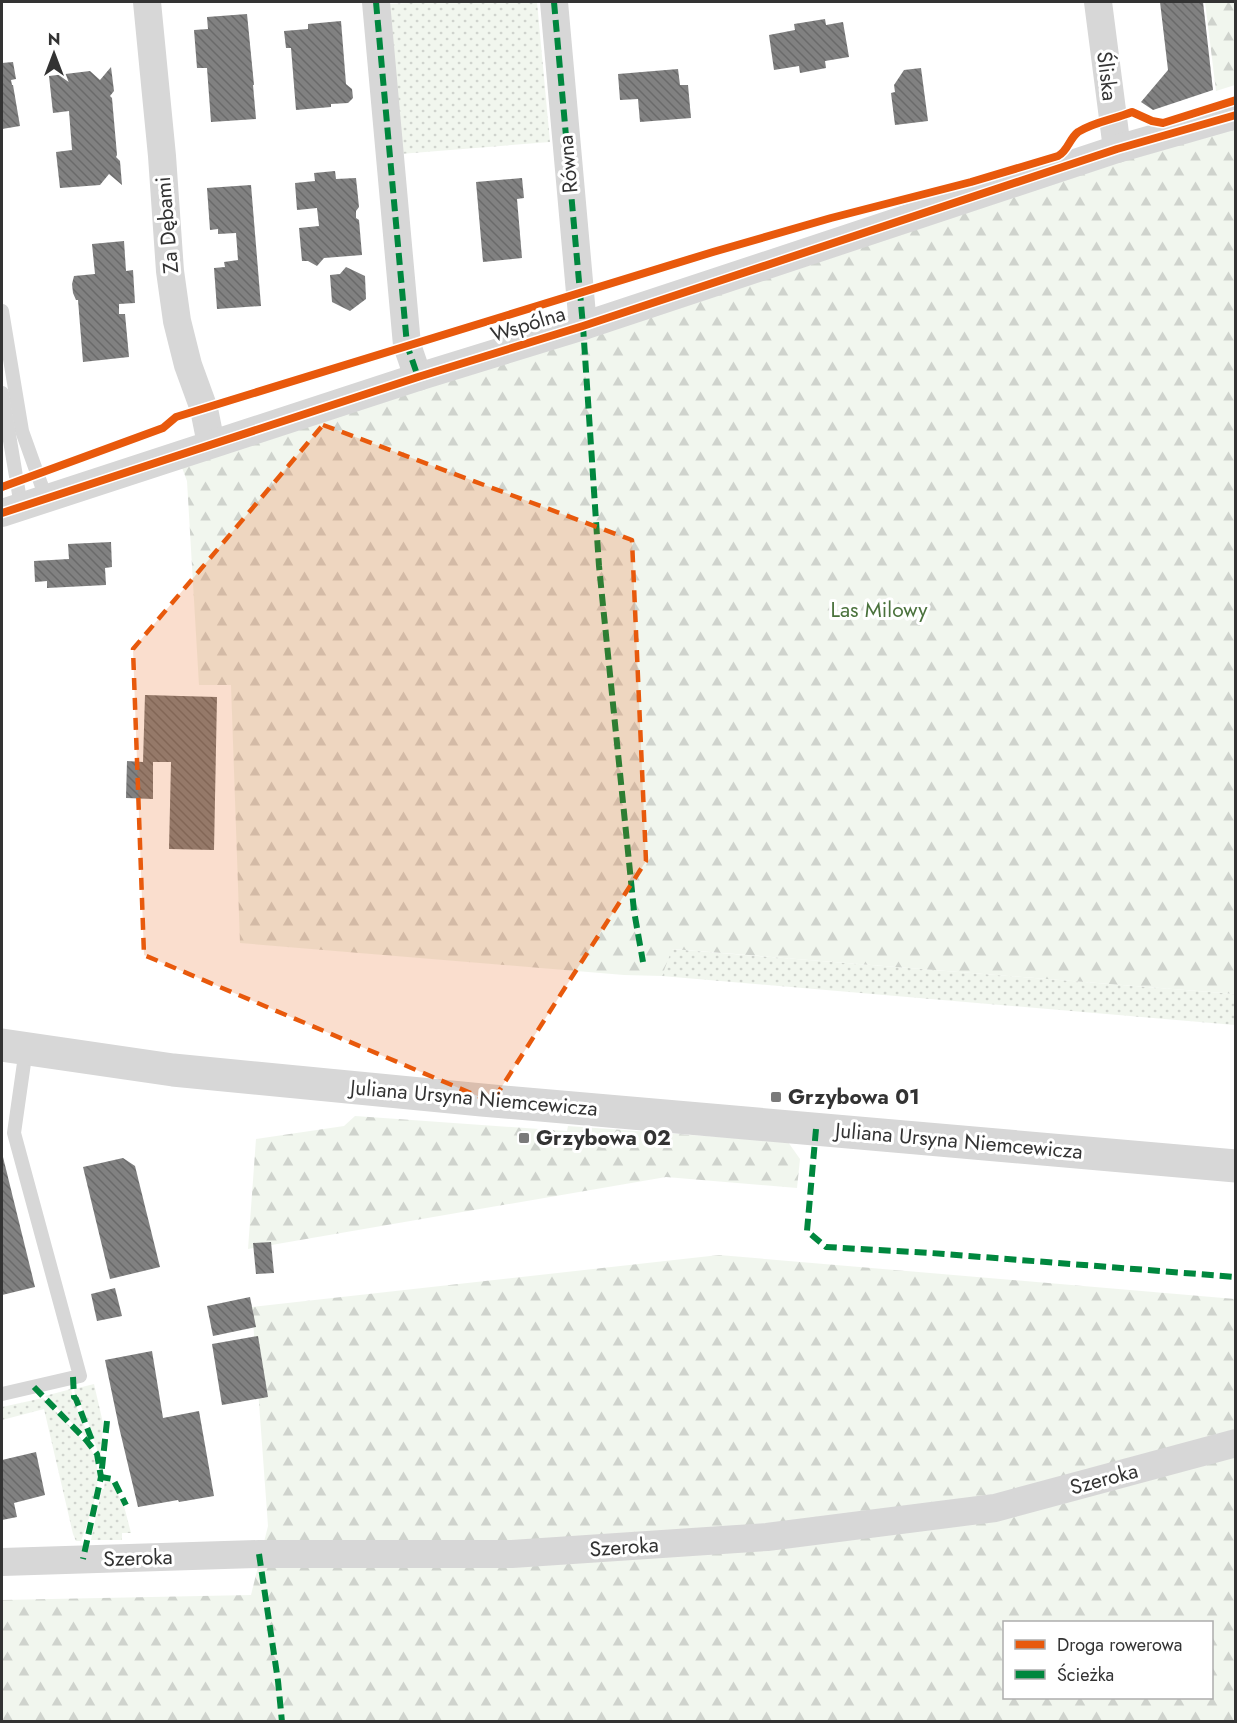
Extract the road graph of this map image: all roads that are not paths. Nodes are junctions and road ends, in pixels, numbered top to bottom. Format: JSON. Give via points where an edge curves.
{"nodes":[{"id":1,"x":147,"y":2,"type":"edge"},
{"id":2,"x":376,"y":2,"type":"edge"},
{"id":3,"x":554,"y":2,"type":"edge"},
{"id":4,"x":1098,"y":2,"type":"edge"},
{"id":5,"x":1236,"y":115,"type":"edge"},
{"id":6,"x":1117,"y":150,"type":"junction"},
{"id":7,"x":2,"y":312,"type":"edge"},
{"id":8,"x":583,"y":326,"type":"junction"},
{"id":9,"x":418,"y":377,"type":"junction"},
{"id":10,"x":2,"y":393,"type":"edge"},
{"id":11,"x":211,"y":444,"type":"junction"},
{"id":12,"x":23,"y":506,"type":"edge"},
{"id":13,"x":14,"y":1047,"type":"edge"},
{"id":14,"x":1236,"y":1166,"type":"edge"},
{"id":15,"x":2,"y":1394,"type":"edge"},
{"id":16,"x":1236,"y":1443,"type":"edge"},
{"id":17,"x":2,"y":1562,"type":"edge"}],
"edges":[{"from":1,"to":11,"type":"street","name":"Za Dębami","via":[[170,271],[188,365],[204,409]]},
{"from":2,"to":9,"type":"street","via":[[407,345]]},
{"from":3,"to":8,"type":"street","name":"Równa"},
{"from":4,"to":6,"type":"street","name":"Śliska"},
{"from":5,"to":6,"type":"street","name":"Wspólna"},
{"from":6,"to":8,"type":"street","name":"Wspólna"},
{"from":7,"to":12,"type":"lane","via":[[22,431]]},
{"from":8,"to":9,"type":"street","name":"Wspólna"},
{"from":9,"to":11,"type":"street","name":"Wspólna"},
{"from":10,"to":12,"type":"lane"},
{"from":11,"to":12,"type":"street","name":"Wspólna"},
{"from":13,"to":14,"type":"street","name":"Juliana Ursyna Niemcewicza","via":[[173,1070]]},
{"from":13,"to":15,"type":"lane","via":[[14,1133],[80,1376]]},
{"from":16,"to":17,"type":"street","name":"Szeroka","via":[[995,1508],[767,1537],[512,1554],[259,1554]]}]}
